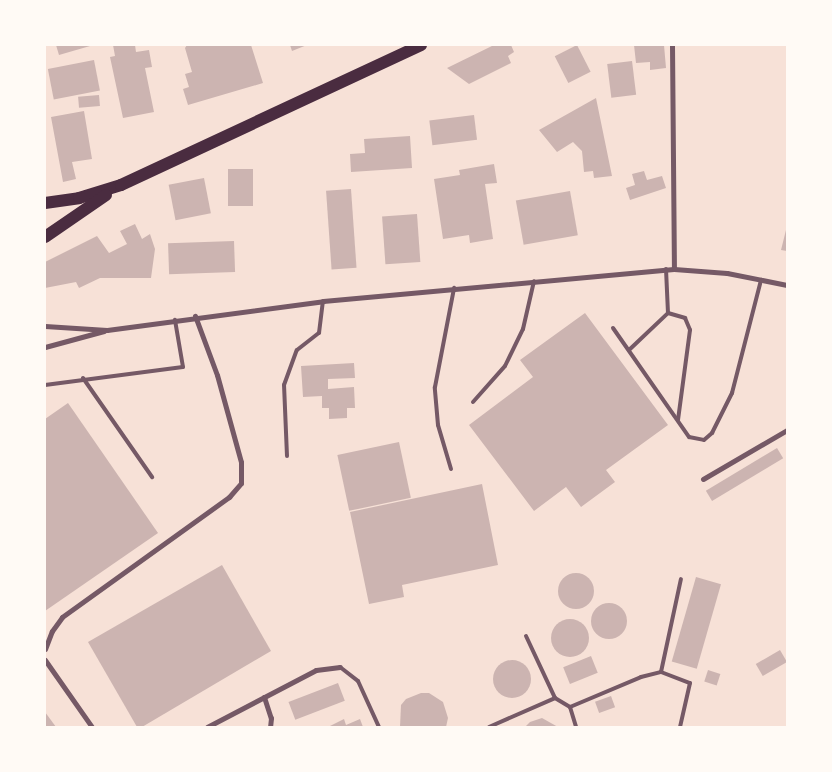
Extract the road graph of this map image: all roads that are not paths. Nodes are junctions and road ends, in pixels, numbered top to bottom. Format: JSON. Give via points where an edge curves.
{"nodes":[{"id":1,"x":421,"y":45,"type":"edge"},
{"id":2,"x":672,"y":45,"type":"edge"},
{"id":3,"x":121,"y":185,"type":"junction"},
{"id":4,"x":45,"y":203,"type":"edge"},
{"id":5,"x":45,"y":237,"type":"edge"},
{"id":6,"x":666,"y":269,"type":"junction"},
{"id":7,"x":674,"y":269,"type":"junction"},
{"id":8,"x":761,"y":280,"type":"junction"},
{"id":9,"x":534,"y":281,"type":"junction"},
{"id":10,"x":787,"y":285,"type":"edge"},
{"id":11,"x":454,"y":288,"type":"junction"},
{"id":12,"x":323,"y":301,"type":"junction"},
{"id":13,"x":668,"y":312,"type":"junction"},
{"id":14,"x":195,"y":316,"type":"junction"},
{"id":15,"x":175,"y":320,"type":"junction"},
{"id":16,"x":45,"y":326,"type":"edge"},
{"id":17,"x":613,"y":328,"type":"dead end"},
{"id":18,"x":107,"y":330,"type":"junction"},
{"id":19,"x":45,"y":347,"type":"edge"},
{"id":20,"x":628,"y":350,"type":"junction"},
{"id":21,"x":83,"y":378,"type":"junction"},
{"id":22,"x":45,"y":385,"type":"edge"},
{"id":23,"x":473,"y":402,"type":"dead end"},
{"id":24,"x":678,"y":421,"type":"junction"},
{"id":25,"x":787,"y":430,"type":"edge"},
{"id":26,"x":287,"y":456,"type":"dead end"},
{"id":27,"x":451,"y":469,"type":"dead end"},
{"id":28,"x":152,"y":477,"type":"dead end"},
{"id":29,"x":703,"y":479,"type":"dead end"},
{"id":30,"x":681,"y":578,"type":"dead end"},
{"id":31,"x":526,"y":636,"type":"dead end"},
{"id":32,"x":45,"y":649,"type":"edge"},
{"id":33,"x":45,"y":660,"type":"edge"},
{"id":34,"x":340,"y":667,"type":"joint"},
{"id":35,"x":661,"y":672,"type":"junction"},
{"id":36,"x":264,"y":697,"type":"junction"},
{"id":37,"x":555,"y":698,"type":"junction"},
{"id":38,"x":570,"y":707,"type":"junction"},
{"id":39,"x":92,"y":727,"type":"edge"},
{"id":40,"x":207,"y":727,"type":"edge"},
{"id":41,"x":270,"y":727,"type":"edge"},
{"id":42,"x":379,"y":727,"type":"edge"},
{"id":43,"x":490,"y":727,"type":"edge"},
{"id":44,"x":576,"y":727,"type":"edge"},
{"id":45,"x":680,"y":727,"type":"edge"}],
"edges":[{"from":1,"to":3,"type":"main road"},
{"from":2,"to":7,"type":"street"},
{"from":3,"to":4,"type":"main road","via":[[79,198]]},
{"from":3,"to":5,"type":"main road"},
{"from":6,"to":7,"type":"street"},
{"from":6,"to":9,"type":"street"},
{"from":6,"to":13,"type":"lane"},
{"from":7,"to":8,"type":"street"},
{"from":8,"to":10,"type":"street"},
{"from":8,"to":24,"type":"lane","via":[[732,393],[716,426],[706,438],[695,440],[689,438]]},
{"from":9,"to":11,"type":"street"},
{"from":9,"to":23,"type":"lane","via":[[523,329],[504,366]]},
{"from":11,"to":12,"type":"street"},
{"from":11,"to":27,"type":"lane","via":[[435,387],[438,425]]},
{"from":12,"to":14,"type":"street"},
{"from":12,"to":26,"type":"lane","via":[[319,333],[297,350],[284,385]]},
{"from":13,"to":20,"type":"lane"},
{"from":13,"to":24,"type":"lane","via":[[685,318],[690,330]]},
{"from":14,"to":15,"type":"street"},
{"from":14,"to":32,"type":"street","via":[[218,375],[241,462],[242,483],[229,497],[62,617]]},
{"from":15,"to":18,"type":"street"},
{"from":15,"to":21,"type":"lane","via":[[183,367]]},
{"from":16,"to":18,"type":"street"},
{"from":17,"to":20,"type":"lane"},
{"from":18,"to":19,"type":"street"},
{"from":20,"to":24,"type":"lane"},
{"from":21,"to":22,"type":"lane"},
{"from":21,"to":28,"type":"lane"},
{"from":25,"to":29,"type":"street"},
{"from":30,"to":35,"type":"lane"},
{"from":31,"to":37,"type":"lane"},
{"from":33,"to":39,"type":"street"},
{"from":34,"to":36,"type":"street","via":[[316,670]]},
{"from":34,"to":42,"type":"lane","via":[[358,681]]},
{"from":35,"to":38,"type":"lane","via":[[641,677]]},
{"from":35,"to":45,"type":"lane","via":[[690,682]]},
{"from":36,"to":40,"type":"street"},
{"from":36,"to":41,"type":"street","via":[[271,718]]},
{"from":37,"to":38,"type":"lane"},
{"from":37,"to":43,"type":"lane"},
{"from":38,"to":44,"type":"lane"}]}
